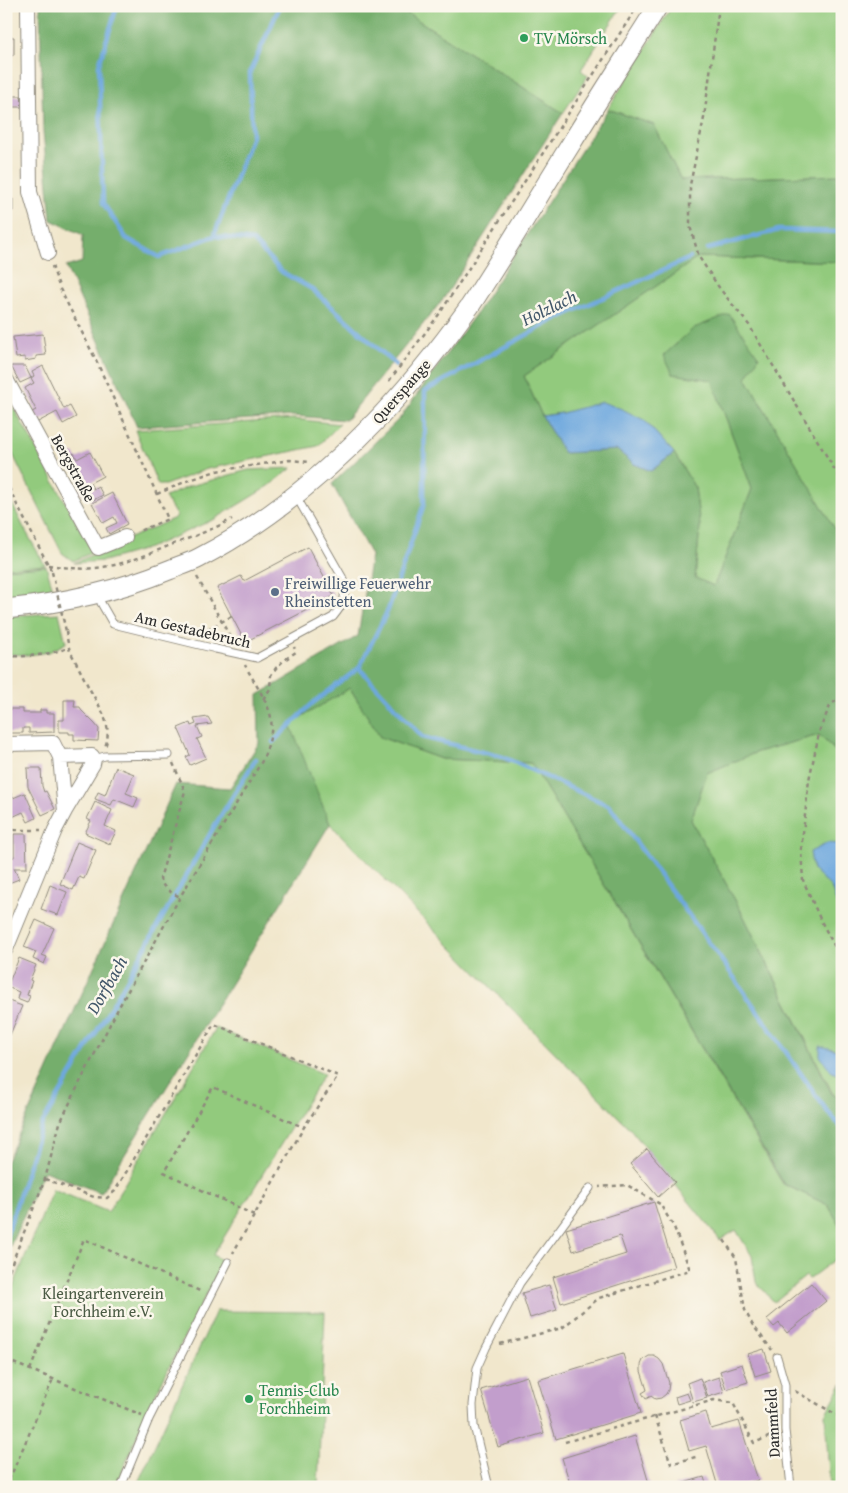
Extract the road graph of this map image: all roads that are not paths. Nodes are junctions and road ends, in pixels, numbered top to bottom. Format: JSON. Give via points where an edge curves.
{"nodes":[{"id":1,"x":28,"y":6,"type":"edge"},
{"id":2,"x":658,"y":6,"type":"edge"},
{"id":3,"x":48,"y":253,"type":"road end"},
{"id":4,"x":6,"y":379,"type":"edge"},
{"id":5,"x":296,"y":496,"type":"junction"},
{"id":6,"x":125,"y":537,"type":"road end"},
{"id":7,"x":99,"y":594,"type":"junction"},
{"id":8,"x":6,"y":608,"type":"edge"},
{"id":9,"x":6,"y":744,"type":"edge"},
{"id":10,"x":169,"y":755,"type":"road end"},
{"id":11,"x":60,"y":757,"type":"junction"},
{"id":12,"x":94,"y":759,"type":"junction"},
{"id":13,"x":65,"y":811,"type":"junction"},
{"id":14,"x":6,"y":949,"type":"edge"},
{"id":15,"x":590,"y":1188,"type":"road end"},
{"id":16,"x":228,"y":1262,"type":"road end"},
{"id":17,"x":777,"y":1358,"type":"road end"},
{"id":18,"x":121,"y":1487,"type":"edge"},
{"id":19,"x":489,"y":1487,"type":"edge"},
{"id":20,"x":791,"y":1487,"type":"edge"}],
"edges":[{"from":1,"to":3,"type":"street","via":[[30,192]]},
{"from":2,"to":5,"type":"main road","name":"Querspange","via":[[470,306],[386,412]]},
{"from":4,"to":6,"type":"street","name":"Bergstraße","via":[[98,548]]},
{"from":5,"to":7,"type":"main road","name":"Querspange","via":[[198,558]]},
{"from":5,"to":7,"type":"lane","name":"Am Gestadebruch","bridge":true,"via":[[345,582],[342,608],[333,617],[257,658],[113,624]]},
{"from":7,"to":8,"type":"main road","name":"Querspange"},
{"from":9,"to":11,"type":"street","via":[[53,743]]},
{"from":10,"to":12,"type":"lane"},
{"from":11,"to":12,"type":"street","via":[[92,756]]},
{"from":11,"to":13,"type":"street"},
{"from":12,"to":13,"type":"street"},
{"from":13,"to":14,"type":"street"},
{"from":15,"to":19,"type":"lane","via":[[520,1283],[478,1368],[474,1426]]},
{"from":16,"to":18,"type":"lane","via":[[149,1419]]},
{"from":17,"to":20,"type":"lane","name":"Dammfeld","via":[[785,1385],[785,1430]]}]}
